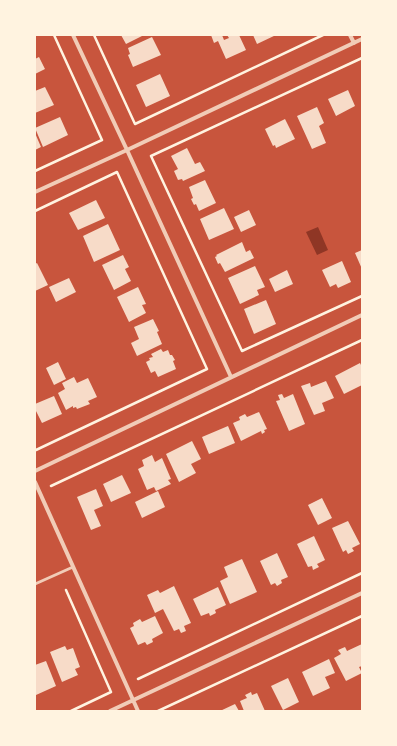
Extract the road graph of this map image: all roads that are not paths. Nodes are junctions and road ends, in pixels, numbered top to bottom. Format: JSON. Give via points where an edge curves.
{"nodes":[{"id":1,"x":72,"y":35,"type":"edge"},
{"id":2,"x":350,"y":35,"type":"edge"},
{"id":3,"x":362,"y":39,"type":"edge"},
{"id":4,"x":354,"y":43,"type":"junction"},
{"id":5,"x":127,"y":150,"type":"junction"},
{"id":6,"x":35,"y":192,"type":"edge"},
{"id":7,"x":362,"y":315,"type":"edge"},
{"id":8,"x":231,"y":377,"type":"junction"},
{"id":9,"x":35,"y":470,"type":"edge"},
{"id":10,"x":35,"y":482,"type":"edge"},
{"id":11,"x":73,"y":567,"type":"junction"},
{"id":12,"x":35,"y":584,"type":"edge"},
{"id":13,"x":362,"y":593,"type":"edge"},
{"id":14,"x":134,"y":700,"type":"junction"},
{"id":15,"x":110,"y":711,"type":"edge"},
{"id":16,"x":138,"y":711,"type":"edge"}],
"edges":[{"from":1,"to":5,"type":"street"},
{"from":2,"to":4,"type":"street"},
{"from":3,"to":4,"type":"street"},
{"from":4,"to":5,"type":"street"},
{"from":5,"to":6,"type":"street"},
{"from":5,"to":8,"type":"street"},
{"from":7,"to":8,"type":"street"},
{"from":8,"to":9,"type":"street"},
{"from":10,"to":11,"type":"street"},
{"from":11,"to":12,"type":"lane"},
{"from":11,"to":14,"type":"street"},
{"from":13,"to":14,"type":"street"},
{"from":14,"to":15,"type":"street"},
{"from":14,"to":16,"type":"street"}]}
